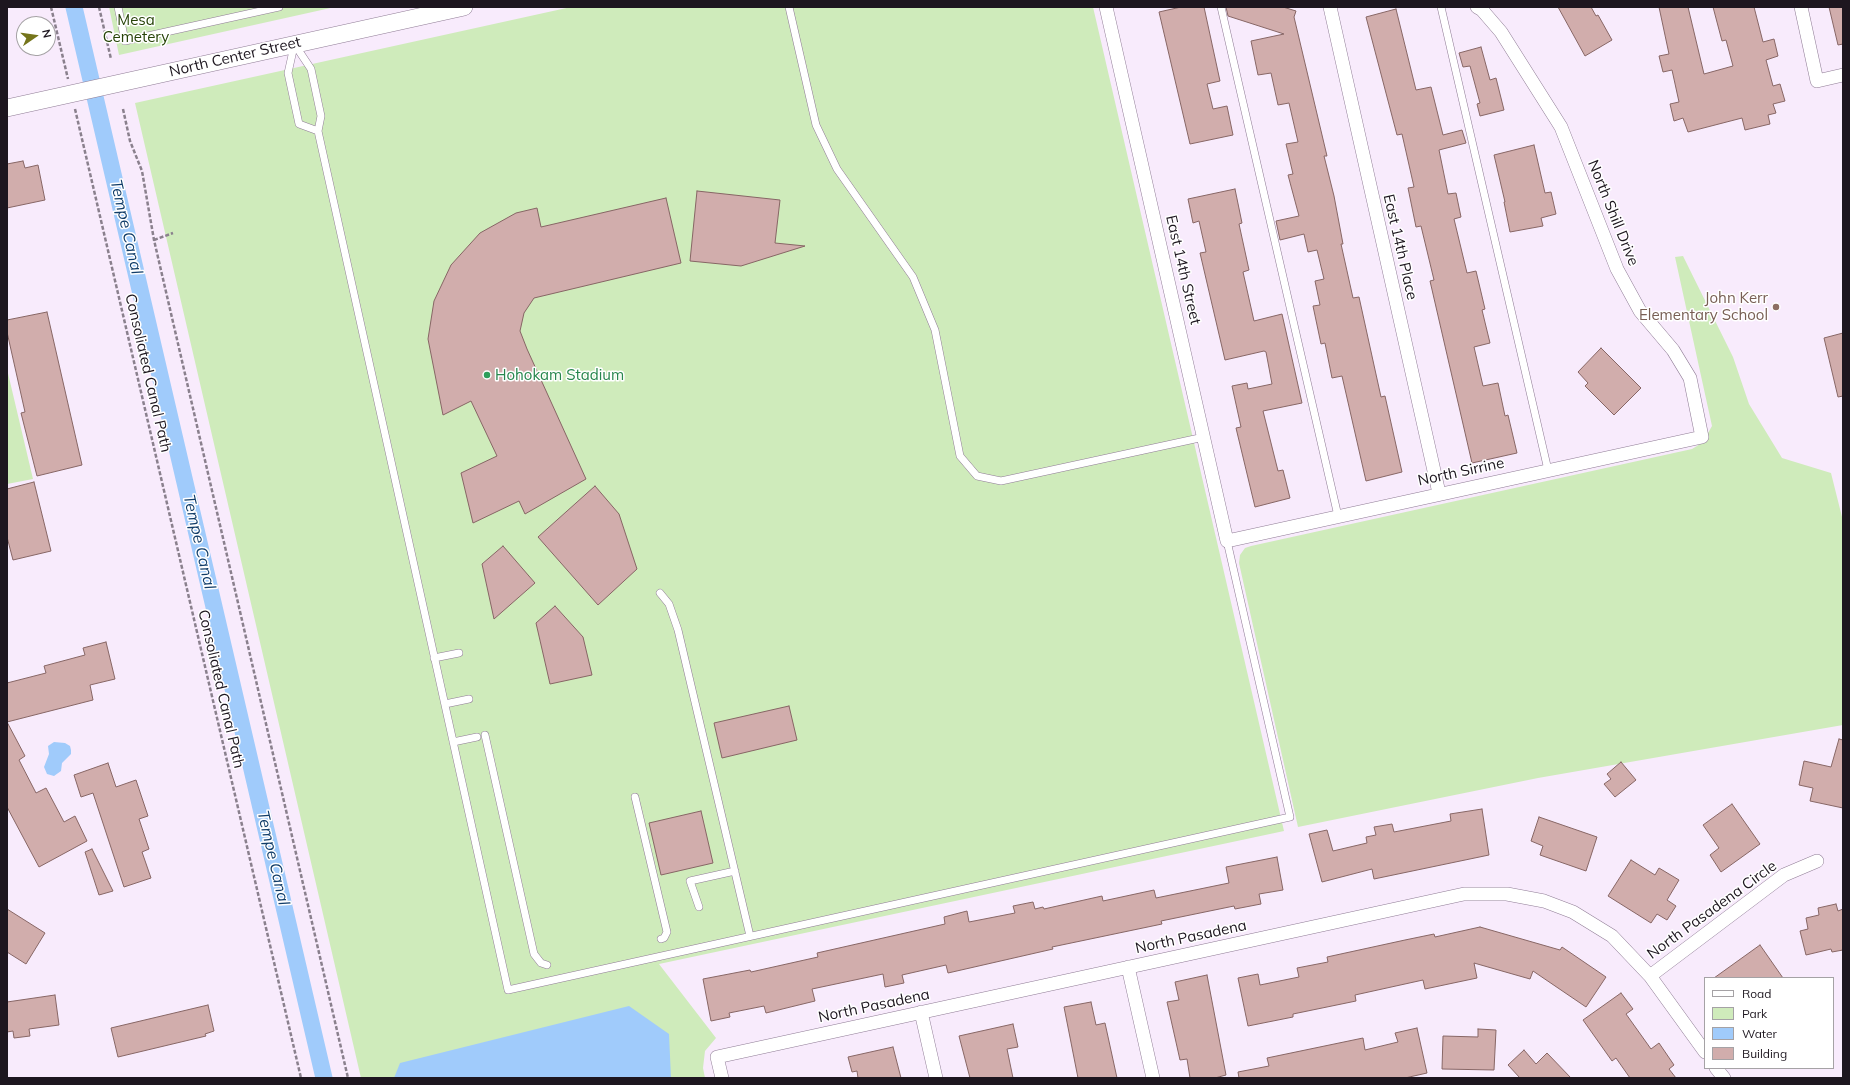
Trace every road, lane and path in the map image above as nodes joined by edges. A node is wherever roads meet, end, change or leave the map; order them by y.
1 (51, 7) edge
2 (99, 7) edge
3 (118, 7) edge
4 (279, 7) edge
5 (464, 7) edge
6 (789, 7) edge
7 (1106, 7) edge
8 (1221, 7) edge
9 (1330, 7) edge
10 (1441, 7) edge
11 (1477, 7) edge
12 (1801, 7) edge
13 (294, 44) junction
14 (111, 59) dead end
15 (1843, 75) edge
16 (71, 94) junction
17 (7, 108) edge
18 (123, 109) dead end
19 (318, 131) junction
20 (173, 233) dead end
21 (154, 240) junction
22 (1204, 437) junction
23 (1702, 437) joint
24 (1548, 470) junction
25 (1439, 493) junction
26 (1338, 516) junction
27 (1227, 541) junction
28 (660, 593) dead end
29 (459, 652) dead end
30 (434, 658) junction
31 (469, 699) dead end
32 (445, 704) junction
33 (485, 735) dead end
34 (477, 737) dead end
35 (453, 742) junction
36 (635, 797) dead end
37 (1817, 861) dead end
38 (735, 871) junction
39 (699, 907) dead end
40 (750, 936) junction
41 (661, 939) dead end
42 (547, 965) dead end
43 (1128, 967) junction
44 (1650, 976) junction
45 (921, 1012) junction
46 (1704, 1051) edge
47 (1717, 1069) edge
48 (301, 1078) edge
49 (348, 1078) edge
50 (722, 1078) edge
51 (936, 1078) edge
52 (1152, 1078) edge
53 (1724, 1078) edge

1 - 16 path, Consoliated Canal Path
2 - 14 path
3 - 4 lane
5 - 13 street, North Center Street
6 - 22 lane
7 - 22 street, East 14th Street
8 - 26 lane
9 - 25 street, East 14th Place
10 - 24 lane
11 - 23 street, North Shill Drive
12 - 15 street
13 - 16 street, North Center Street
13 - 19 lane
13 - 19 lane
16 - 17 street, North Center Street
16 - 48 path, Consoliated Canal Path
18 - 21 path
19 - 30 lane
20 - 21 path
21 - 49 path
22 - 27 street, East 14th Street
23 - 24 street, North Sirrine
24 - 25 street, North Sirrine
25 - 26 street, North Sirrine
26 - 27 street, North Sirrine
27 - 40 lane
28 - 38 lane
29 - 30 lane
30 - 32 lane
31 - 32 lane
32 - 35 lane
33 - 42 lane
34 - 35 lane
35 - 40 lane
36 - 41 lane
37 - 44 street, North Pasadena Circle
38 - 39 lane
38 - 40 lane
43 - 44 street, North Pasadena
43 - 45 street, North Pasadena
43 - 52 street
44 - 46 street, North Pasadena
45 - 50 street, North Pasadena
45 - 51 street
47 - 53 street

